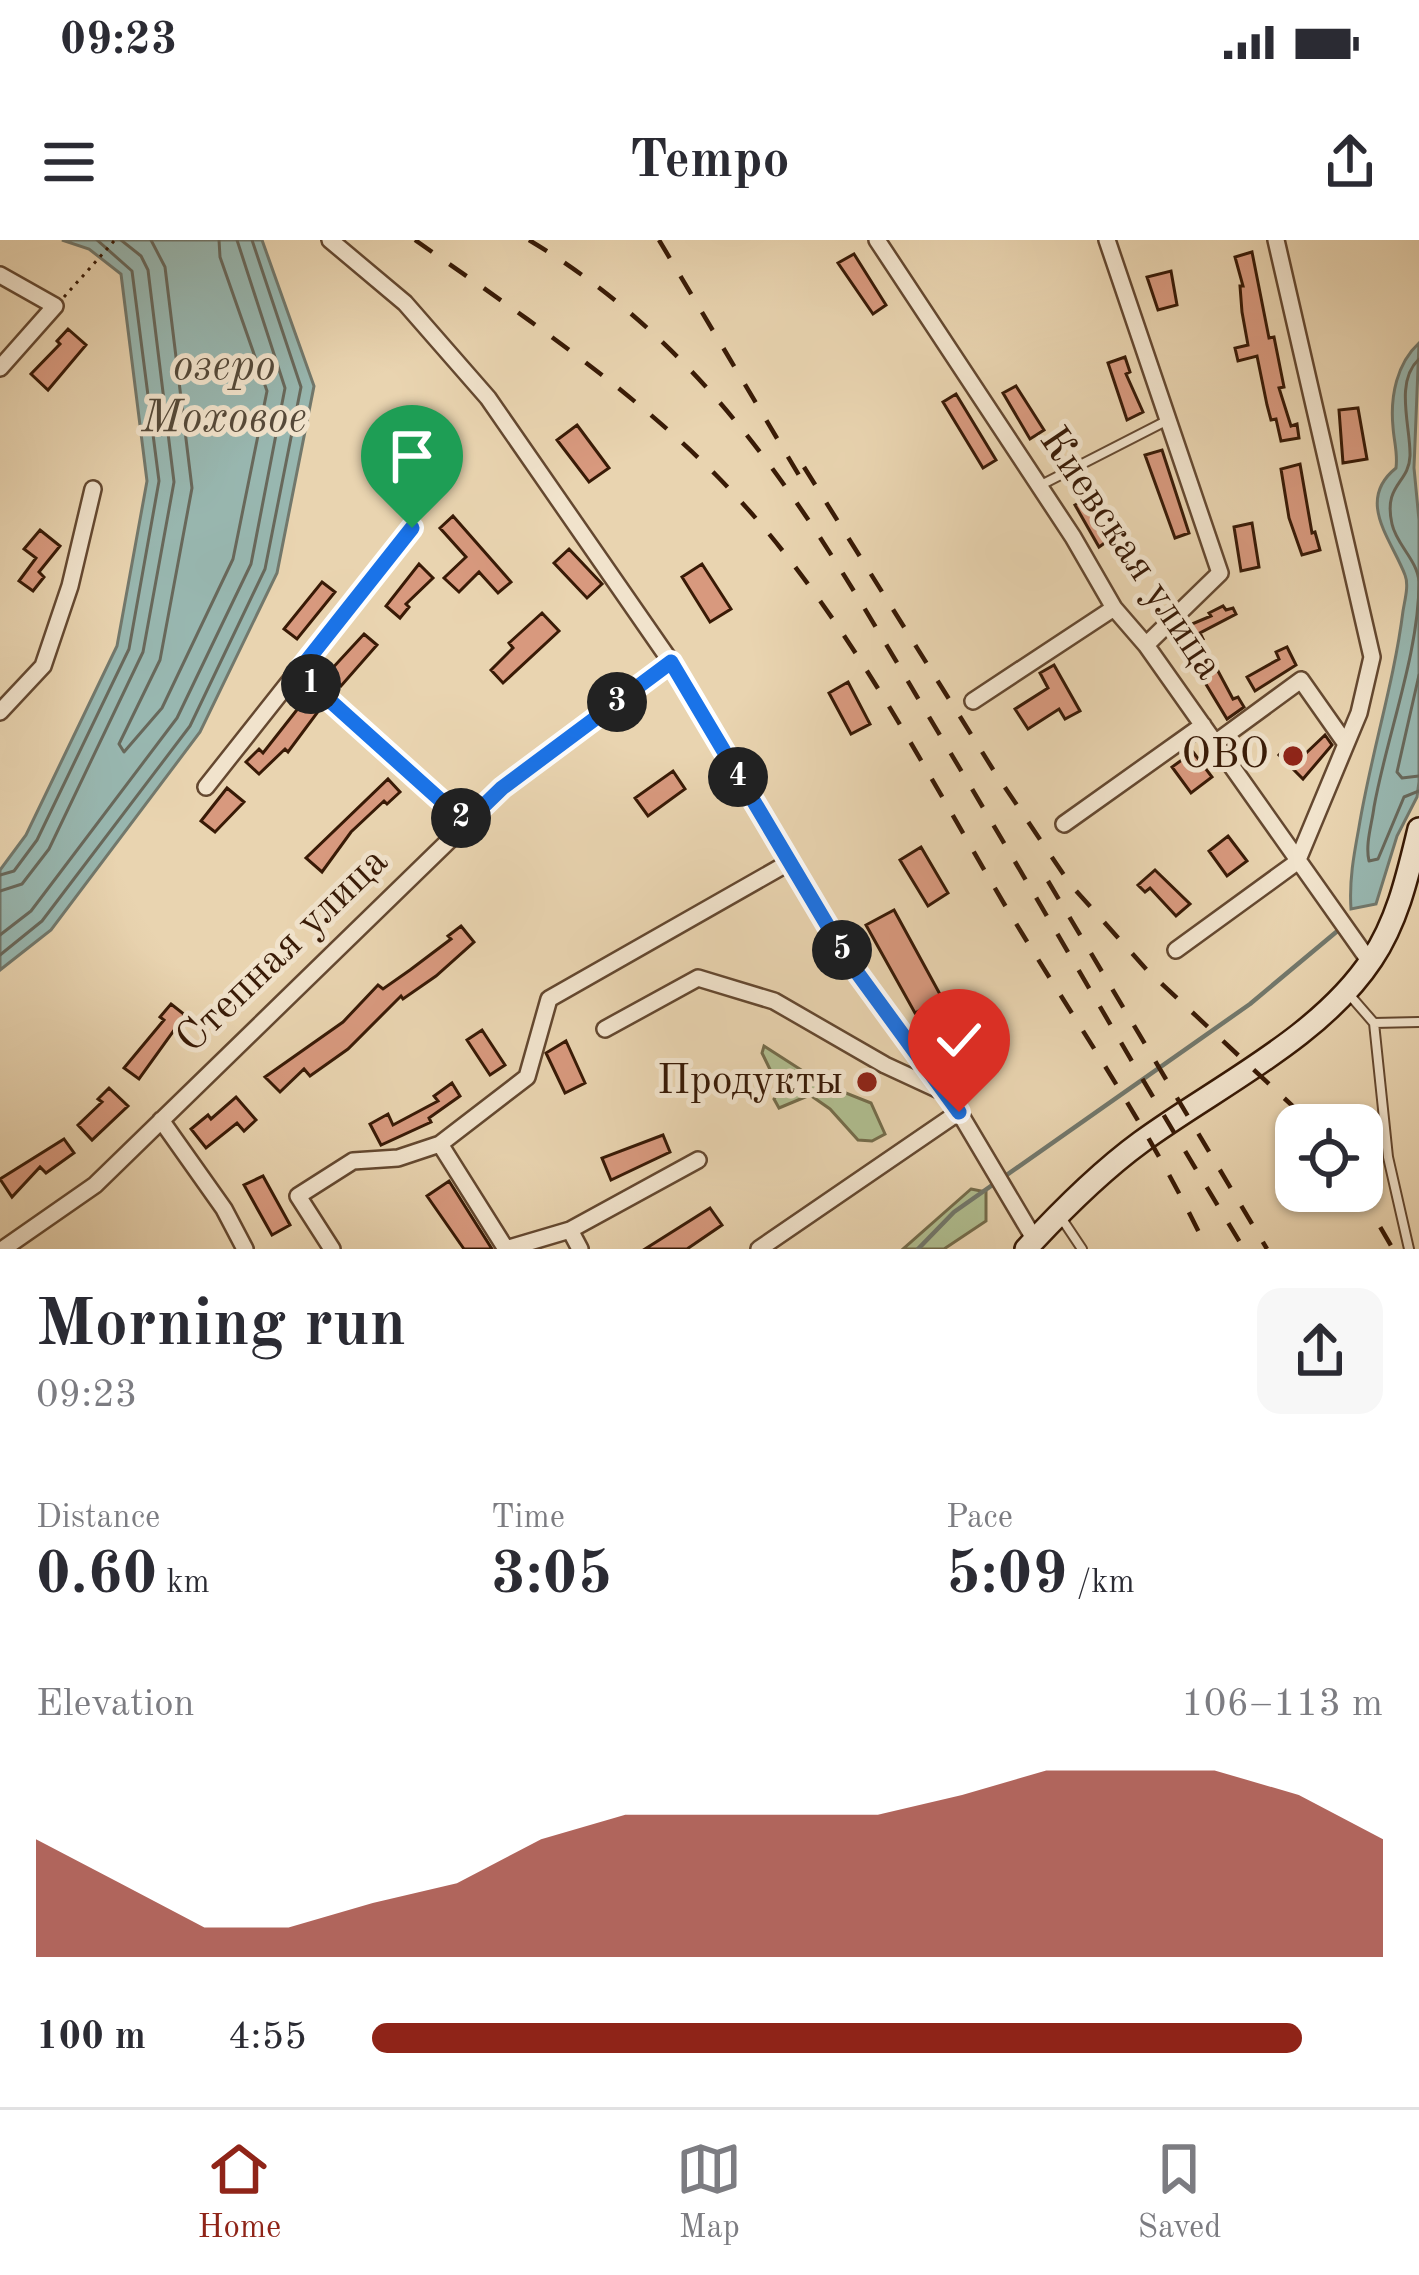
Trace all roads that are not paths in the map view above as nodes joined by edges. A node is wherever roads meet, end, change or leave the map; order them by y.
1 (330, 240) edge
2 (877, 240) edge
3 (1107, 240) edge
4 (1276, 240) edge
5 (0, 275) edge
6 (0, 368) edge
7 (1168, 420) junction
8 (1040, 486) junction
9 (93, 489) dead end
10 (412, 528) dead end
11 (1114, 608) junction
12 (1146, 645) junction
13 (671, 662) junction
14 (298, 672) junction
15 (973, 701) dead end
16 (0, 712) edge
17 (1202, 725) junction
18 (1215, 742) junction
19 (1346, 743) junction
20 (206, 787) dead end
21 (466, 823) junction
22 (1064, 824) dead end
23 (1419, 829) edge
24 (788, 862) junction
25 (1297, 862) junction
26 (1176, 950) dead end
27 (1370, 962) junction
28 (1346, 991) junction
29 (1419, 1022) edge
30 (1375, 1023) junction
31 (605, 1029) dead end
32 (942, 1091) junction
33 (959, 1112) junction
34 (161, 1120) junction
35 (440, 1144) junction
36 (698, 1160) dead end
37 (1059, 1215) junction
38 (570, 1231) junction
39 (1030, 1244) edge
40 (3, 1249) edge
41 (244, 1249) edge
42 (332, 1249) edge
43 (580, 1249) edge
44 (759, 1249) edge
45 (1082, 1249) edge
46 (1409, 1249) edge

1 - 13 street
2 - 8 street, Киевская улица
3 - 7 street
4 - 19 street
5 - 6 street
7 - 8 lane
7 - 12 street
8 - 11 street, Киевская улица
9 - 16 street
10 - 14 street
11 - 12 street, Киевская улица
11 - 15 street
12 - 17 street, Киевская улица
13 - 21 street, Степная улица
13 - 24 street
14 - 20 street
14 - 21 street
17 - 18 street, Киевская улица
17 - 22 street
18 - 19 street
18 - 25 street, Киевская улица
19 - 25 street
21 - 34 street, Степная улица
23 - 27 main road
24 - 32 street
24 - 35 street
25 - 26 street
25 - 27 street, Киевская улица
27 - 28 main road
28 - 30 lane
28 - 37 main road
29 - 30 lane
30 - 46 lane
31 - 32 street
32 - 33 street
33 - 39 street
33 - 44 street
34 - 40 street, Степная улица
34 - 41 street
35 - 38 street
35 - 42 street
36 - 38 street
37 - 39 main road
37 - 45 lane
38 - 43 street

